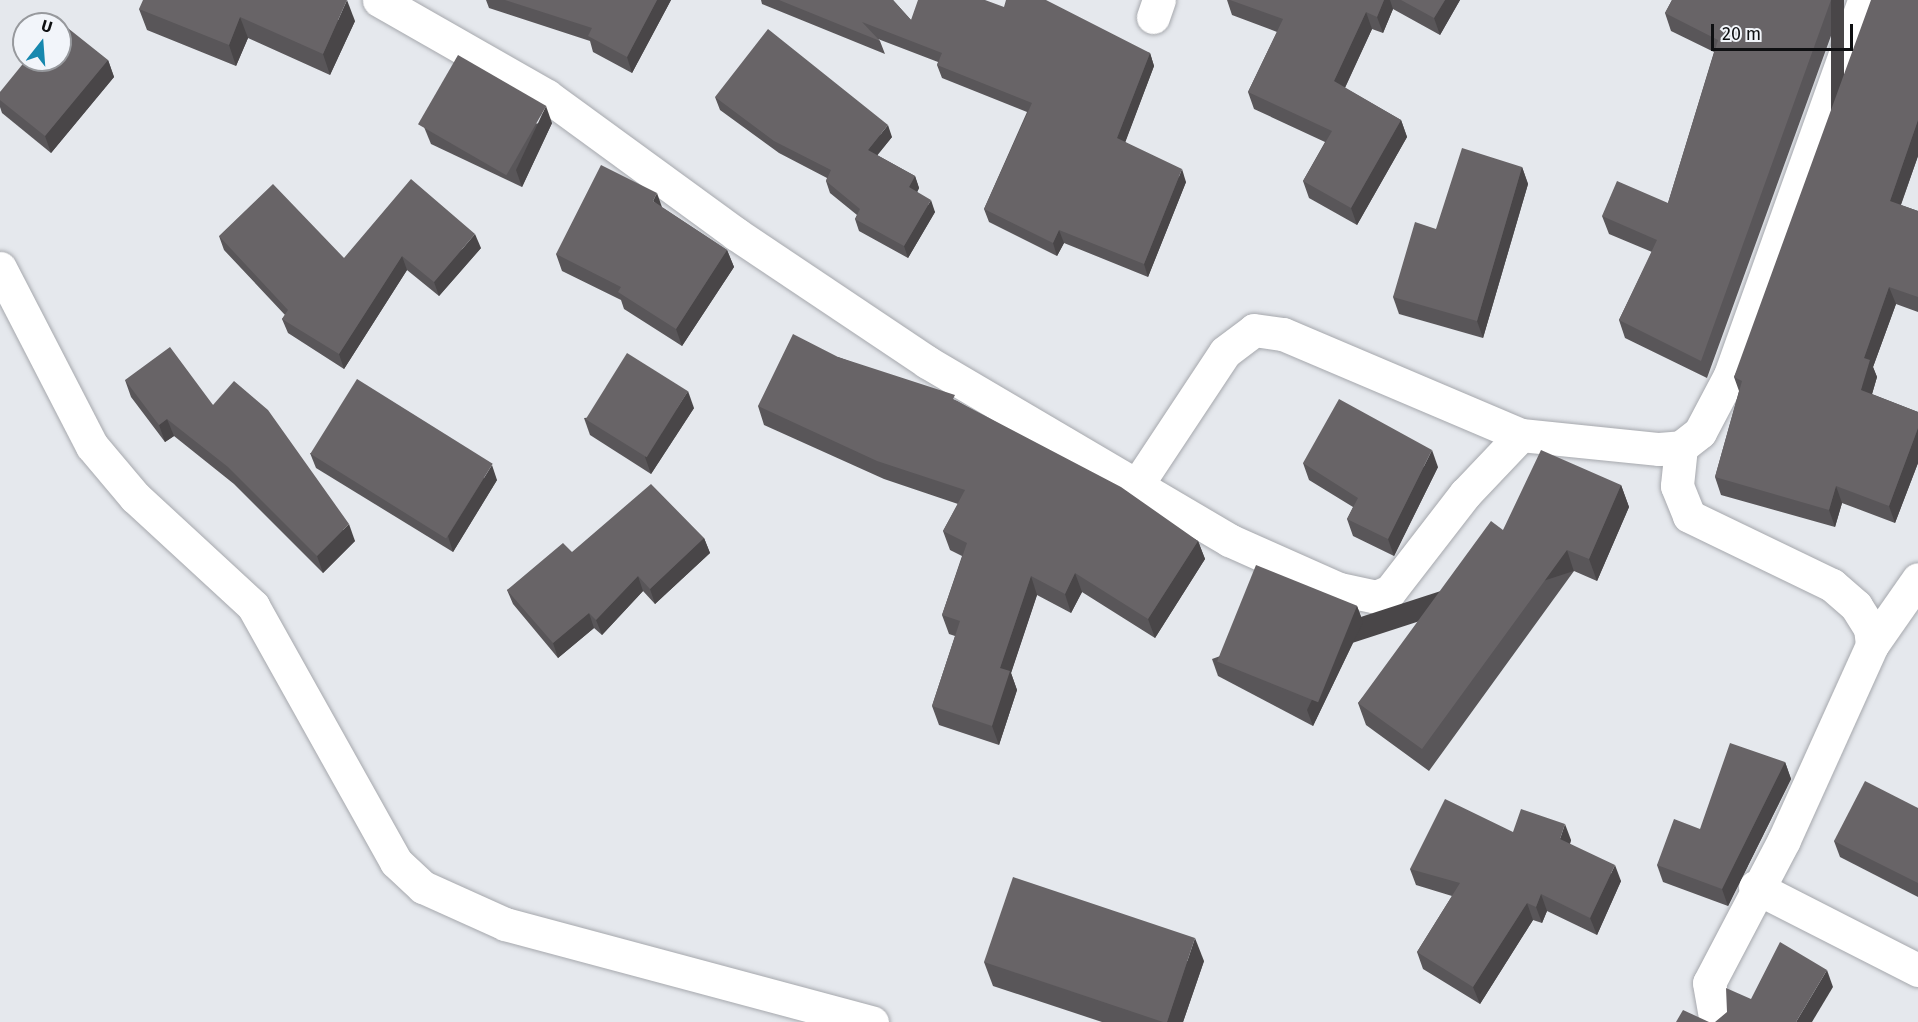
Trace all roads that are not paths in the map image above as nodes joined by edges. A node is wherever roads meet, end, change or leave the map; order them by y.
1 (379, 0) edge
2 (1864, 0) edge
3 (0, 268) edge
4 (1521, 435) junction
5 (1681, 447) junction
6 (1137, 485) junction
7 (1918, 579) edge
8 (1872, 645) junction
9 (1755, 887) junction
10 (1918, 970) edge
11 (872, 1022) edge
12 (1716, 1022) edge

1 - 6 street
2 - 5 street
3 - 11 street
4 - 5 street
4 - 6 street
4 - 6 street
5 - 8 street
7 - 8 street
8 - 9 street
9 - 10 street
9 - 12 street

